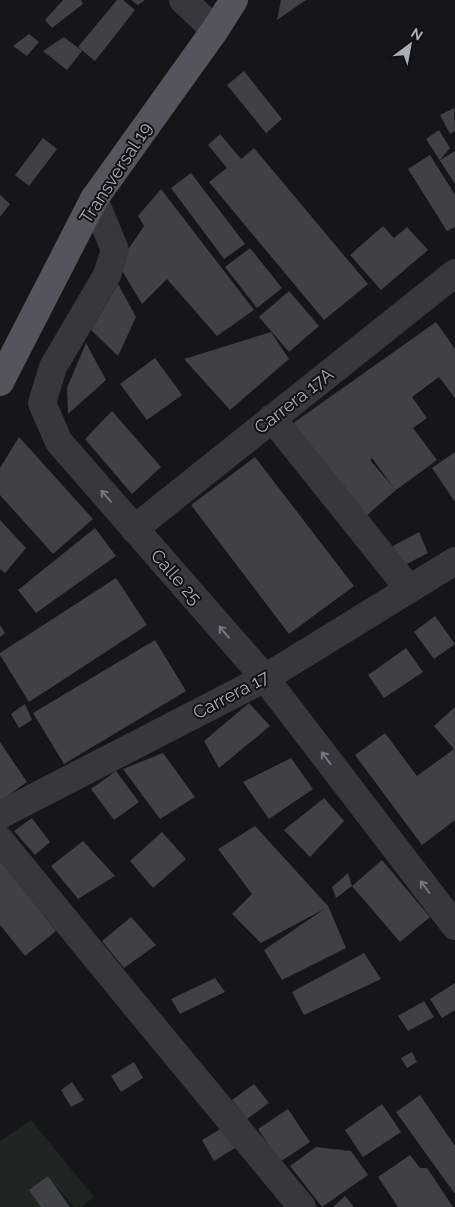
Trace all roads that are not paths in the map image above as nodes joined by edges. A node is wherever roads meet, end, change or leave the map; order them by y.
1 (183, 0) edge
2 (234, 0) edge
3 (215, 30) junction
4 (94, 199) junction
5 (455, 273) edge
6 (1, 376) edge
7 (272, 418) junction
8 (134, 529) junction
9 (455, 561) edge
10 (409, 589) junction
11 (265, 678) junction
12 (0, 815) edge
13 (0, 840) edge
14 (455, 926) edge
15 (302, 1207) edge

1 - 3 street
2 - 3 main road, Transversal 19
3 - 4 main road, Transversal 19
4 - 6 main road, Transversal 19
8 -> 4 street, Calle 25
5 - 7 street, Carrera 17A
7 - 8 street, Carrera 17A
7 - 10 street
11 -> 8 street, Calle 25
9 - 10 street, Carrera 17
10 - 11 street, Carrera 17
11 - 12 street, Carrera 17
14 -> 11 street, Calle 25
13 - 15 street

